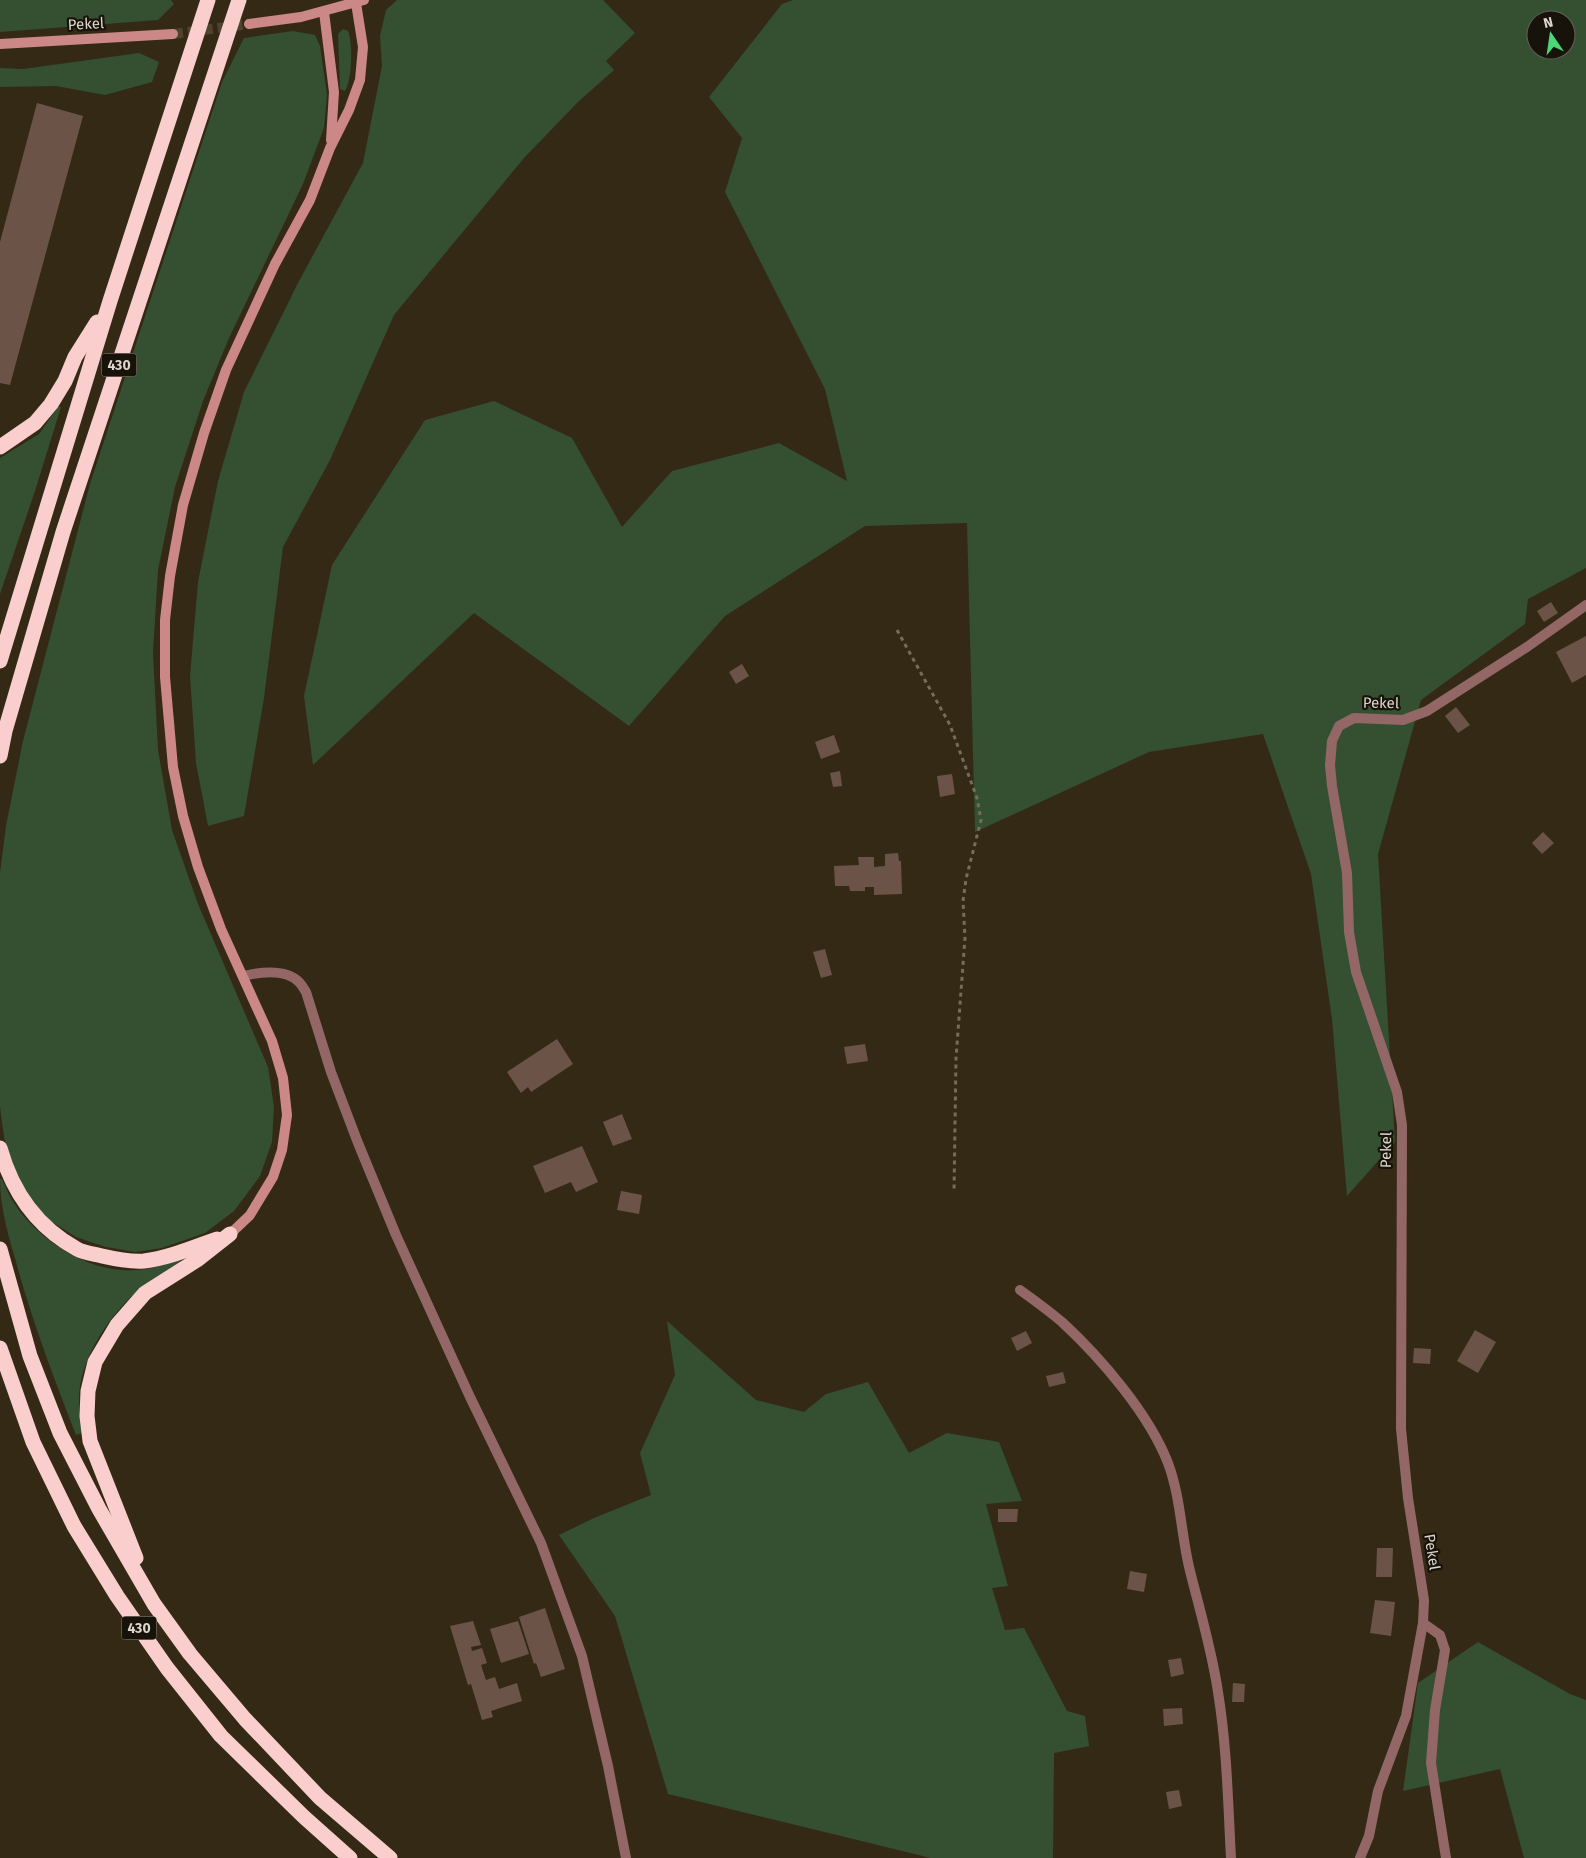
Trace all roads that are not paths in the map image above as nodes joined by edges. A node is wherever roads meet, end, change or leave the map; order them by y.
1 (208, 0) edge
2 (239, 0) edge
3 (360, 2) edge
4 (324, 12) junction
5 (249, 24) tunnel mouth
6 (173, 34) tunnel mouth
7 (0, 44) edge
8 (330, 148) junction
9 (110, 301) junction
10 (0, 447) edge
11 (1586, 606) edge
12 (0, 661) edge
13 (0, 756) edge
14 (243, 976) junction
15 (0, 1148) edge
16 (230, 1234) junction
17 (0, 1249) edge
18 (1020, 1290) dead end
19 (0, 1348) edge
20 (154, 1604) junction
21 (1423, 1623) junction
22 (350, 1858) edge
23 (390, 1858) edge
24 (626, 1858) edge
25 (1231, 1858) edge
26 (1360, 1858) edge
27 (1446, 1858) edge

1 - 9 highway, 430
2 - 13 highway, 430
3 - 4 main road
3 - 8 main road
4 - 5 main road
4 - 8 main road
6 - 7 main road, Pekel
8 - 14 main road
9 - 10 highway
9 - 12 highway, 430
11 - 21 street, Pekel
14 - 16 main road
14 - 24 street
15 - 16 highway
16 - 20 highway
17 - 20 highway, 430
18 - 25 street
19 - 22 highway, 430
20 - 23 highway, 430
21 - 26 street, Pekel
21 - 27 street

